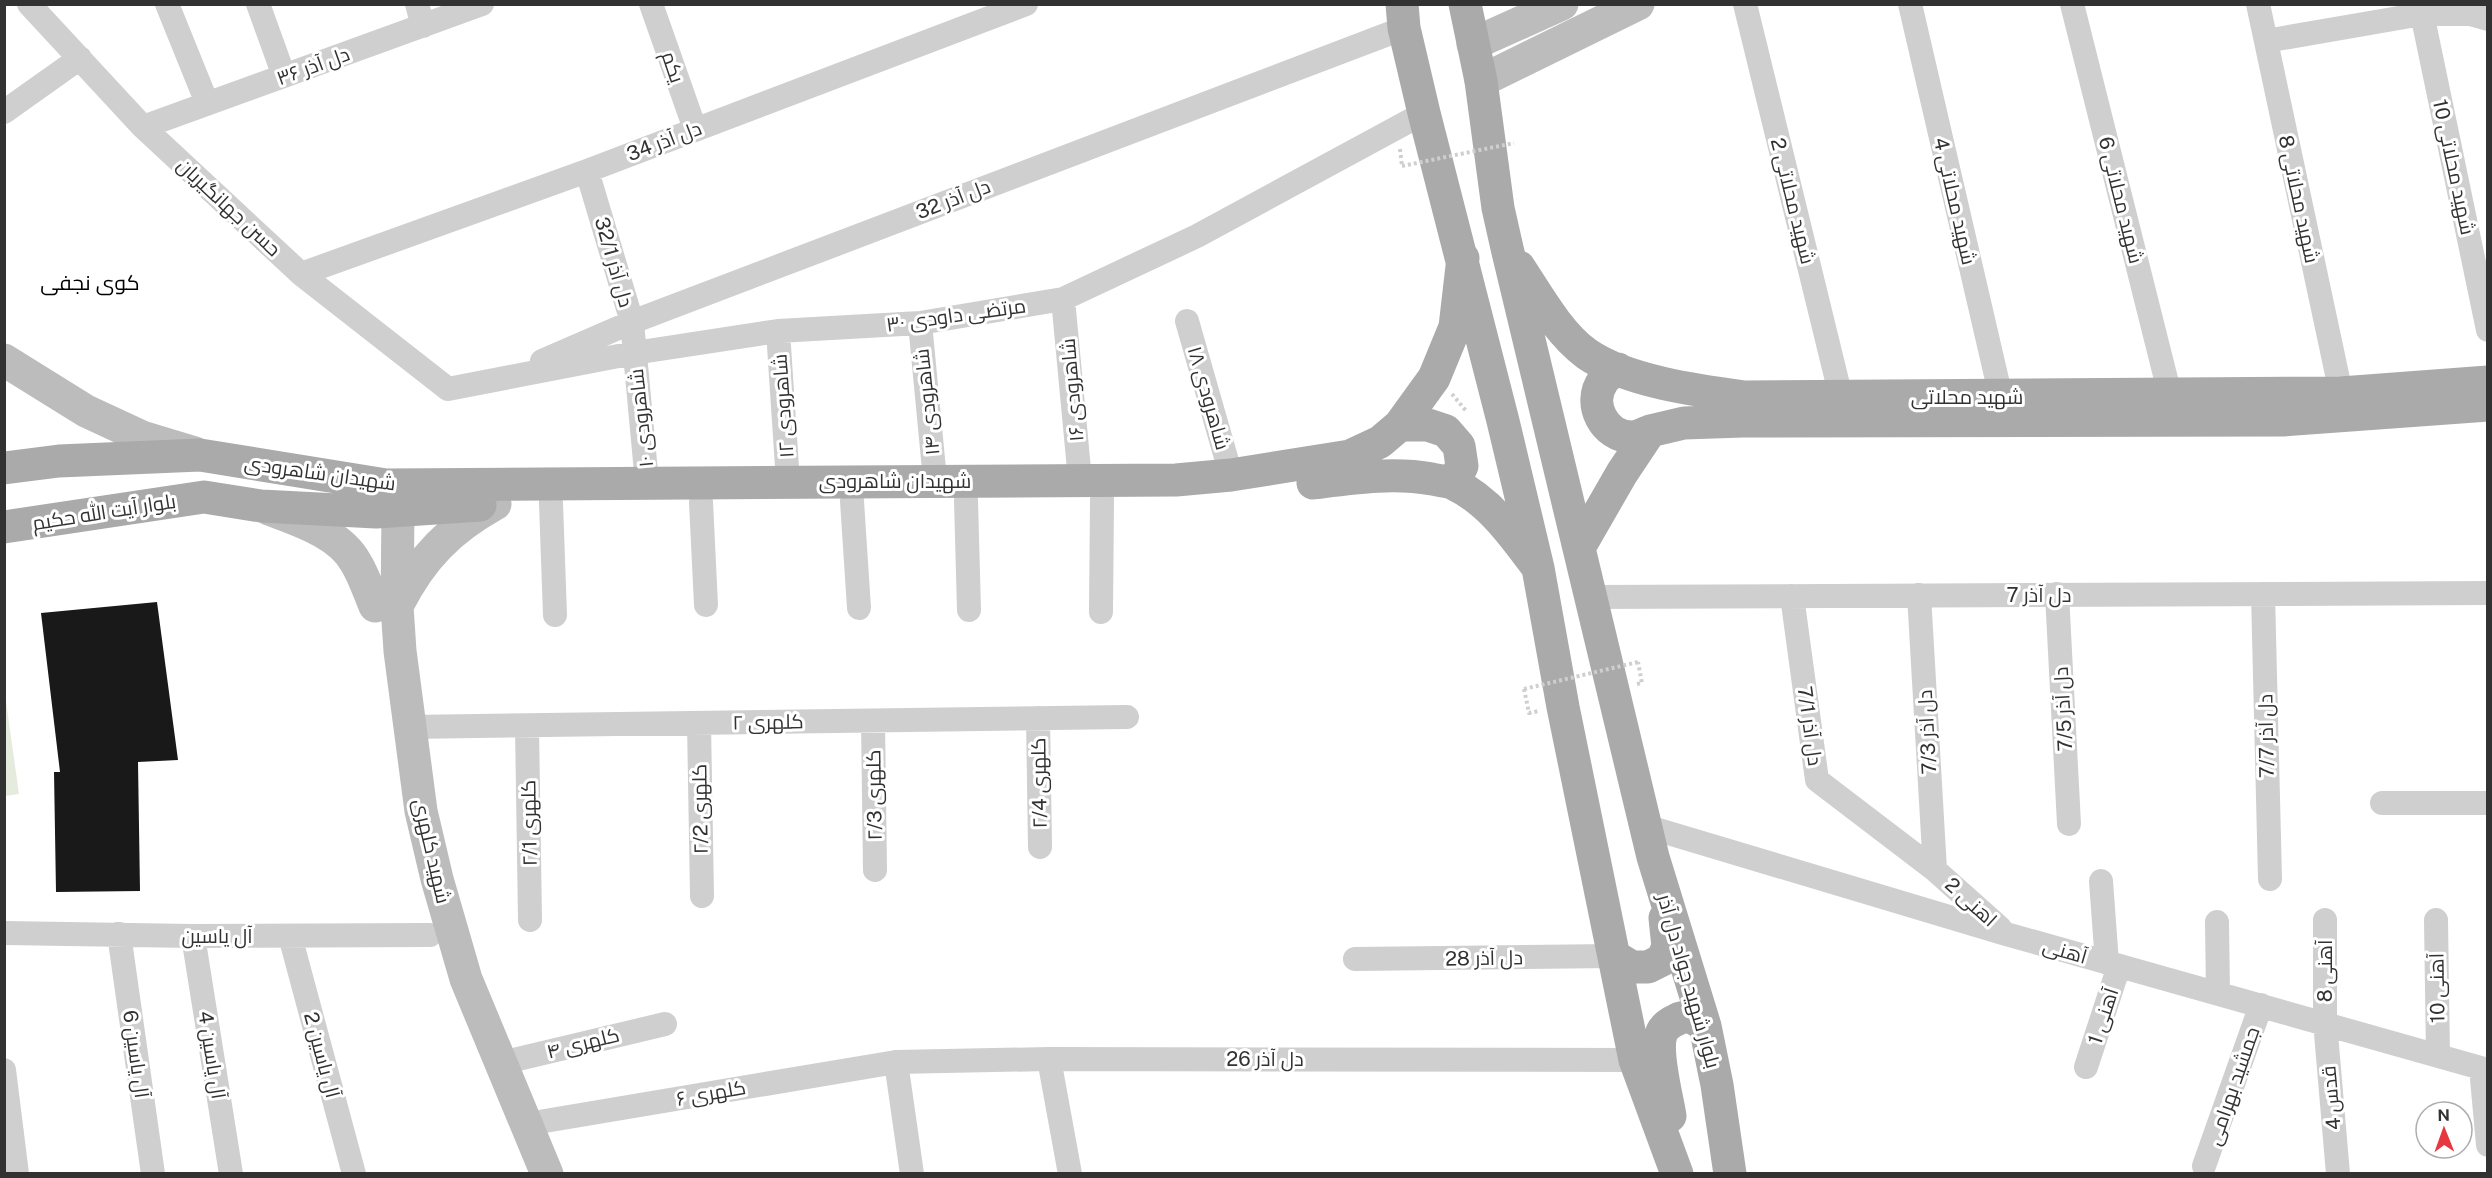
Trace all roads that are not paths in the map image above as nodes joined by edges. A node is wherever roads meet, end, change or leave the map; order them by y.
1 (29, 4) edge
2 (167, 4) edge
3 (258, 4) edge
4 (482, 4) edge
5 (651, 4) edge
6 (1026, 4) edge
7 (1465, 4) edge
8 (1562, 4) edge
9 (1638, 4) edge
10 (1745, 4) edge
11 (1910, 4) edge
12 (2072, 4) edge
13 (2258, 4) edge
14 (2421, 9) edge
15 (1401, 12) edge
16 (420, 15) edge
17 (2487, 20) edge
18 (1506, 30) junction
19 (2266, 41) junction
20 (1473, 44) junction
21 (80, 58) junction
22 (1523, 61) junction
23 (284, 76) junction
24 (1481, 81) junction
25 (207, 104) junction
26 (4, 112) edge
27 (1424, 113) junction
28 (143, 127) junction
29 (695, 129) junction
30 (587, 171) junction
31 (1506, 248) junction
32 (1462, 258) junction
33 (301, 274) junction
34 (1063, 299) junction
35 (1187, 321) dead end
36 (632, 322) junction
37 (920, 323) junction
38 (2487, 330) edge
39 (778, 331) junction
40 (634, 353) junction
41 (4, 360) edge
42 (1618, 369) junction
43 (505, 377) junction
44 (2487, 382) edge
45 (448, 389) joint
46 (2341, 393) junction
47 (2170, 394) junction
48 (1841, 397) junction
49 (2001, 397) junction
50 (2487, 405) edge
51 (1400, 425) junction
52 (1650, 431) junction
53 (200, 455) junction
54 (4, 468) edge
55 (1232, 475) junction
56 (935, 480) junction
57 (788, 482) junction
58 (647, 483) junction
59 (1453, 483) junction
60 (1091, 490) junction
61 (204, 497) joint
62 (966, 500) junction
63 (852, 501) junction
64 (701, 502) junction
65 (387, 503) junction
66 (551, 503) junction
67 (495, 504) junction
68 (261, 506) junction
69 (4, 527) edge
70 (1580, 546) junction
71 (1538, 568) junction
72 (2487, 593) edge
73 (2057, 594) junction
74 (2263, 594) junction
75 (1919, 595) junction
76 (1792, 596) junction
77 (1591, 597) junction
78 (706, 605) dead end
79 (386, 606) junction
80 (859, 608) dead end
81 (969, 610) dead end
82 (1101, 612) dead end
83 (555, 615) dead end
84 (1127, 717) dead end
85 (1038, 718) junction
86 (873, 721) junction
87 (699, 723) junction
88 (527, 726) junction
89 (409, 727) junction
90 (2382, 803) dead end
91 (2487, 803) edge
92 (2069, 824) dead end
93 (1649, 841) junction
94 (1040, 847) dead end
95 (875, 870) dead end
96 (1935, 870) junction
97 (2270, 879) dead end
98 (2101, 881) dead end
99 (702, 896) dead end
100 (530, 920) dead end
101 (2325, 920) dead end
102 (2436, 920) dead end
103 (2217, 921) dead end
104 (440, 932) junction
105 (4, 933) edge
106 (119, 934) junction
107 (2006, 934) junction
108 (193, 936) junction
109 (290, 936) junction
110 (1614, 956) junction
111 (1355, 959) dead end
112 (2113, 964) junction
113 (2217, 993) junction
114 (2261, 1005) junction
115 (2325, 1022) junction
116 (665, 1024) dead end
117 (1705, 1026) junction
118 (2438, 1055) junction
119 (1049, 1059) junction
120 (1635, 1060) junction
121 (896, 1062) junction
122 (501, 1063) junction
123 (2086, 1066) dead end
124 (2484, 1069) edge
125 (4, 1070) edge
126 (6, 1097) edge
127 (527, 1125) junction
128 (2487, 1145) edge
129 (2204, 1166) dead end
130 (17, 1173) edge
131 (153, 1173) edge
132 (231, 1173) edge
133 (354, 1173) edge
134 (524, 1173) edge
135 (548, 1173) edge
136 (912, 1173) edge
137 (1070, 1173) edge
138 (1678, 1173) edge
139 (1730, 1173) edge
140 (2337, 1173) edge

1 - 21 street, حسن جهانگیریان
2 - 25 street
3 - 23 street
4 - 16 street, دل آذر ۳۶
5 - 29 street, یکم
6 - 29 street, دل آذر 34
7 - 20 main road
8 - 18 main road
9 - 22 main road
10 - 48 street, شهید محلاتی 2
11 - 49 street, شهید محلاتی 4
12 - 47 street, شهید محلاتی 6
13 - 19 street, شهید محلاتی 8
14 - 17 street
14 - 19 street
14 - 38 street, شهید محلاتی 10
15 - 27 main road
15 - 36 street, دل آذر 32
16 - 23 street, دل آذر ۳۶
18 - 20 main road
18 - 22 street
19 - 46 street, شهید محلاتی 8
20 - 24 main road
21 - 26 street
21 - 28 street, حسن جهانگیریان
22 - 24 main road
23 - 25 street, دل آذر ۳۶
24 - 31 main road
25 - 28 street, دل آذر ۳۶
27 - 32 main road
27 - 34 street, ۳۰ مرتضی داودی
28 - 33 street, حسن جهانگیریان
29 - 30 street, دل آذر 34
30 - 33 street, دل آذر 34
30 - 36 street, دل آذر 32/1
31 - 42 main road, شهید محلاتی
31 - 70 main road
32 - 51 main road, شهیدان شاهرودی
32 - 71 main road
33 - 45 street, حسن جهانگیریان
34 - 37 street, ۳۰ مرتضی داودی
34 - 60 street, شاهرودی ۱۶
35 - 55 street, شاهرودی ۱۸
36 - 40 street, دل آذر 32/1
36 - 43 street, دل آذر 32
37 - 39 street, ۳۰ مرتضی داودی
37 - 56 street, شاهرودی ۱۴
39 - 40 street, ۳۰ مرتضی داودی
39 - 57 street, شاهرودی ۱۲
40 - 43 street, ۳۰ مرتضی داودی
40 - 58 street, شاهرودی ۱۰
41 - 53 main road
42 - 48 main road, شهید محلاتی
42 - 52 main road, شهید محلاتی
43 - 45 street, ۳۰ مرتضی داودی
44 - 46 main road, شهید محلاتی
46 - 47 main road, شهید محلاتی
47 - 49 main road, شهید محلاتی
48 - 49 main road, شهید محلاتی
50 - 52 main road, شهید محلاتی
51 - 55 main road, شهیدان شاهرودی
51 - 59 main road
52 - 70 main road
53 - 54 main road
53 - 65 main road, شهیدان شاهرودی
55 - 60 main road, شهیدان شاهرودی
56 - 57 main road, شهیدان شاهرودی
56 - 60 main road, شهیدان شاهرودی
57 - 58 main road, شهیدان شاهرودی
58 - 65 main road, شهیدان شاهرودی
59 - 60 main road, شهیدان شاهرودی
59 - 71 main road, شهیدان شاهرودی
60 - 62 main road, شهیدان شاهرودی
60 - 82 street, شاهرودی ۱۶
61 - 68 main road, شهیدان شاهرودی
61 - 69 main road, بلوار آیت الله حکیم
62 - 63 main road, شهیدان شاهرودی
62 - 81 street
63 - 64 main road, شهیدان شاهرودی
63 - 80 street
64 - 66 main road, شهیدان شاهرودی
64 - 78 street
65 - 67 main road, شهیدان شاهرودی
65 - 68 main road, شهیدان شاهرودی
65 - 79 main road, شهید کلهری
66 - 67 main road, شهیدان شاهرودی
66 - 83 street
67 - 79 main road
68 - 79 main road
70 - 77 main road
71 - 110 main road
72 - 74 street, دل آذر 7
73 - 74 street, دل آذر 7
73 - 75 street, دل آذر 7
73 - 92 street, دل آذر 7/5
74 - 97 street, دل آذر 7/7
75 - 76 street, دل آذر 7
75 - 96 street, دل آذر 7/3
76 - 77 street, دل آذر 7
76 - 96 street, دل آذر 7/1
77 - 93 main road
79 - 89 main road, شهید کلهری
79 - 104 main road, شهید کلهری
84 - 85 street, کلهری ۲
85 - 86 street, کلهری ۲
85 - 94 street, کلهری ۲/4
86 - 87 street, کلهری ۲
86 - 95 street, کلهری ۲/3
87 - 88 street, کلهری ۲
87 - 99 street, کلهری ۲/2
88 - 89 street, کلهری ۲
88 - 100 street, کلهری ۲/1
89 - 104 main road, شهید کلهری
90 - 91 street
93 - 107 street, آهنی
93 - 110 main road
93 - 117 main road, بلوار شهید جواد دل آذر
96 - 107 street, اهنی 2
98 - 112 street
101 - 115 street, آهنی 8
102 - 118 street, آهنی 10
103 - 113 street
104 - 109 street, آل یاسین
104 - 122 main road, شهید کلهری
104 - 134 main road, شهید کلهری
105 - 106 street, آل یاسین
106 - 108 street, آل یاسین
106 - 131 street, آل یاسین 6
107 - 112 street, آهنی
108 - 109 street, آل یاسین
108 - 132 street, آل یاسین 4
109 - 133 street, آل یاسین 2
110 - 111 street, دل آذر 28
110 - 120 main road
112 - 113 street, آهنی
112 - 123 street, آهنی 1
113 - 114 street, آهنی
114 - 115 street, آهنی
114 - 129 street, جمشید بهرامی
115 - 118 street, آهنی
115 - 140 street, قدس 4
116 - 122 street, کلهری ۴
117 - 138 main road
117 - 139 main road, بلوار شهید جواد دل آذر
118 - 124 street, آهنی
119 - 120 street, دل آذر 26
119 - 121 street, دل آذر 26
119 - 137 street
120 - 138 main road
121 - 127 street, کلهری ۶
121 - 136 street
122 - 127 main road, شهید کلهری
124 - 128 street
125 - 126 street
126 - 130 street
127 - 135 main road, شهید کلهری

